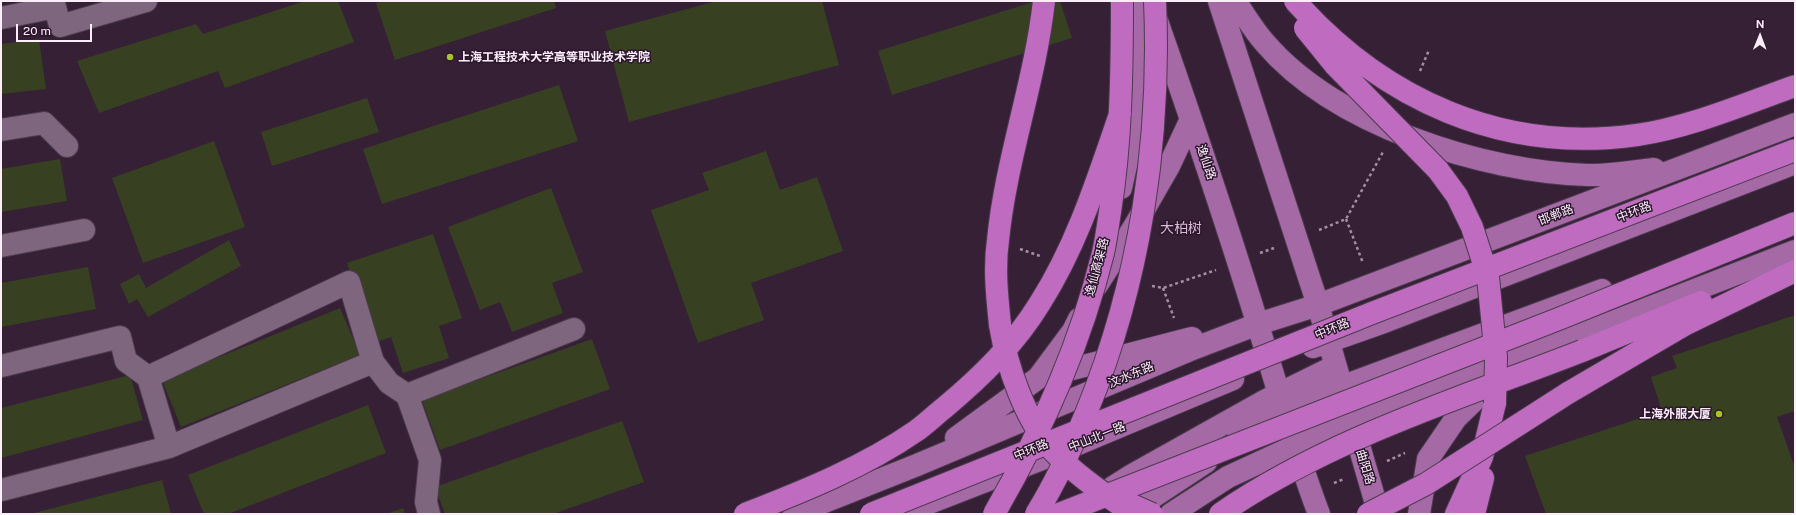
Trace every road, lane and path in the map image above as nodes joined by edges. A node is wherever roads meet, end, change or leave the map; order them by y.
1 (146, 1) edge
2 (1044, 1) edge
3 (1122, 1) edge
4 (1140, 1) edge
5 (1150, 1) edge
6 (1155, 1) edge
7 (1219, 1) edge
8 (1235, 1) edge
9 (1284, 1) edge
10 (1295, 1) edge
11 (54, 4) edge
12 (1, 18) edge
13 (1795, 86) edge
14 (1120, 114) junction
15 (1191, 119) junction
16 (1795, 124) edge
17 (1, 130) edge
18 (68, 146) dead end
19 (1795, 150) edge
20 (1795, 163) edge
21 (1684, 167) junction
22 (1795, 215) edge
23 (1795, 223) edge
24 (84, 230) dead end
25 (1, 246) edge
26 (1795, 251) edge
27 (1795, 264) edge
28 (1795, 271) edge
29 (1101, 278) junction
30 (1318, 305) junction
31 (1258, 324) junction
32 (574, 329) dead end
33 (1328, 342) junction
34 (1524, 356) junction
35 (373, 362) junction
36 (1269, 364) junction
37 (1, 366) edge
38 (1338, 376) junction
39 (148, 377) junction
40 (1038, 378) junction
41 (407, 395) junction
42 (1282, 401) junction
43 (1495, 404) junction
44 (1351, 420) junction
45 (1294, 445) junction
46 (169, 447) junction
47 (1408, 452) dead end
48 (917, 465) junction
49 (1366, 471) junction
50 (1092, 485) junction
51 (1, 490) edge
52 (1310, 491) junction
53 (429, 514) edge
54 (745, 514) edge
55 (794, 514) edge
56 (871, 514) edge
57 (900, 514) edge
58 (994, 514) edge
59 (1036, 514) edge
60 (1059, 514) edge
61 (1072, 514) edge
62 (1127, 514) edge
63 (1133, 514) edge
64 (1152, 514) edge
65 (1171, 514) edge
66 (1220, 514) edge
67 (1319, 514) edge
68 (1368, 514) edge
69 (1379, 514) edge
70 (1419, 514) edge
71 (1456, 514) edge
72 (1474, 514) edge

1 - 11 lane
2 - 50 highway, bridge
3 - 14 highway, 逸仙高架路, bridge
4 - 29 main road
5 - 15 main road, 逸仙路
6 - 59 highway, bridge
7 - 30 main road
8 - 21 main road
9 - 43 highway, bridge
10 - 13 highway, bridge
11 - 12 lane
14 - 54 highway, bridge
14 - 58 highway, 逸仙高架路, bridge
15 - 29 main road
15 - 31 main road, 逸仙路
16 - 21 main road, 邯郸路
17 - 18 lane
19 - 56 highway, 中环路, bridge
20 - 33 main road
21 - 30 main road, 邯郸路
22 - 38 main road
23 - 60 highway, bridge
24 - 25 lane
26 - 34 main road
27 - 66 highway, bridge
28 - 68 highway, bridge
29 - 40 main road
30 - 31 main road, 邯郸路
30 - 33 main road, 曲阳路
31 - 36 main road, 逸仙路
31 - 40 main road, 汶水东路
31 - 48 main road, 汶水东路
32 - 41 lane
33 - 36 main road, 中山北一路
33 - 38 main road, 曲阳路
34 - 44 main road
34 - 70 main road
35 - 39 lane
35 - 41 lane
35 - 46 lane
36 - 42 main road, 逸仙路
36 - 57 main road, 中山北一路
37 - 39 lane
38 - 42 main road
38 - 44 main road, 曲阳路
39 - 46 lane
40 - 48 main road
41 - 53 lane
42 - 45 main road, 逸仙路
42 - 61 main road
42 - 62 main road
43 - 71 highway, bridge
43 - 72 highway
44 - 45 main road
44 - 49 main road, 曲阳路
45 - 52 main road
45 - 65 main road
46 - 51 lane
47 - 49 path
48 - 55 main road, 汶水东路
49 - 52 path
49 - 69 main road, 曲阳路
50 - 63 highway, bridge
50 - 64 highway, bridge
52 - 67 main road

